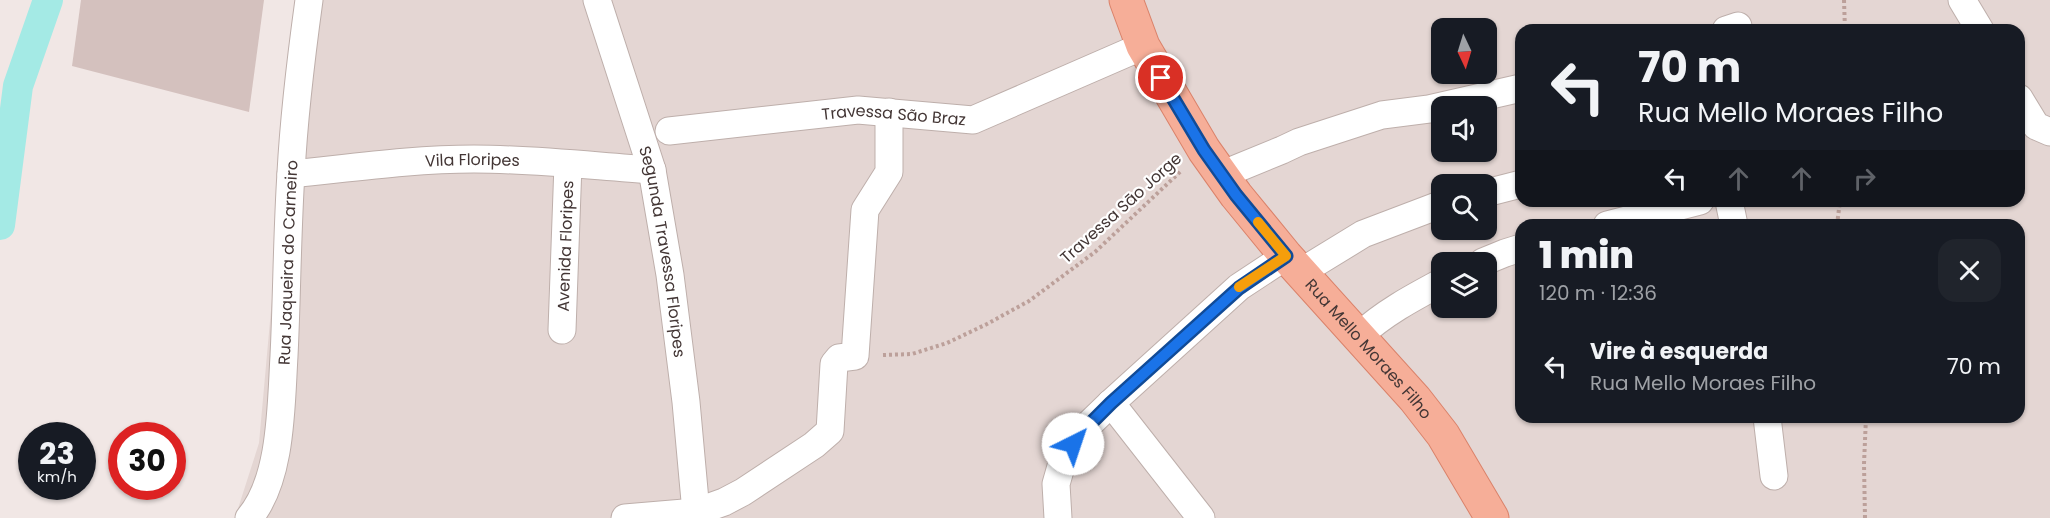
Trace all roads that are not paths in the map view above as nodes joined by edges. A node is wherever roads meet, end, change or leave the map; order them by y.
1 (309, 0) edge
2 (597, 0) edge
3 (1126, 0) edge
4 (1962, 0) edge
5 (1976, 24) edge
6 (1143, 46) junction
7 (1515, 89) edge
8 (2025, 108) edge
9 (889, 112) junction
10 (669, 131) dead end
11 (2050, 132) edge
12 (1212, 163) junction
13 (568, 164) junction
14 (652, 170) junction
15 (291, 174) junction
16 (1515, 186) edge
17 (1497, 190) edge
18 (1677, 207) edge
19 (1431, 208) edge
20 (1630, 219) edge
21 (1515, 250) edge
22 (1497, 256) edge
23 (1294, 264) junction
24 (1431, 288) edge
25 (562, 330) dead end
26 (1359, 336) junction
27 (1111, 403) junction
28 (1768, 423) edge
29 (1774, 476) dead end
30 (696, 512) junction
31 (259, 515) edge
32 (625, 518) edge
33 (1058, 518) edge
34 (1201, 518) edge
35 (1492, 518) edge

1 - 15 street, Rua Jaqueira do Carneiro
2 - 14 street, Segunda Travessa Floripes
3 - 6 main road, Rua Mello Moraes Filho
4 - 5 street
6 - 9 street, Travessa São Braz
6 - 12 main road, Rua Mello Moraes Filho
7 - 12 street
8 - 11 street
9 - 10 street, Travessa São Braz
9 - 30 street
12 - 23 main road, Rua Mello Moraes Filho
13 - 14 street, Vila Floripes
13 - 15 street, Vila Floripes
13 - 25 street, Avenida Floripes
14 - 30 street, Segunda Travessa Floripes
15 - 31 street, Rua Jaqueira do Carneiro
16 - 17 street
18 - 20 street
19 - 23 street
21 - 22 street
23 - 26 main road, Rua Mello Moraes Filho
23 - 27 street
24 - 26 street
26 - 35 main road, Rua Mello Moraes Filho
27 - 33 street
27 - 34 street
28 - 29 street
30 - 32 street

